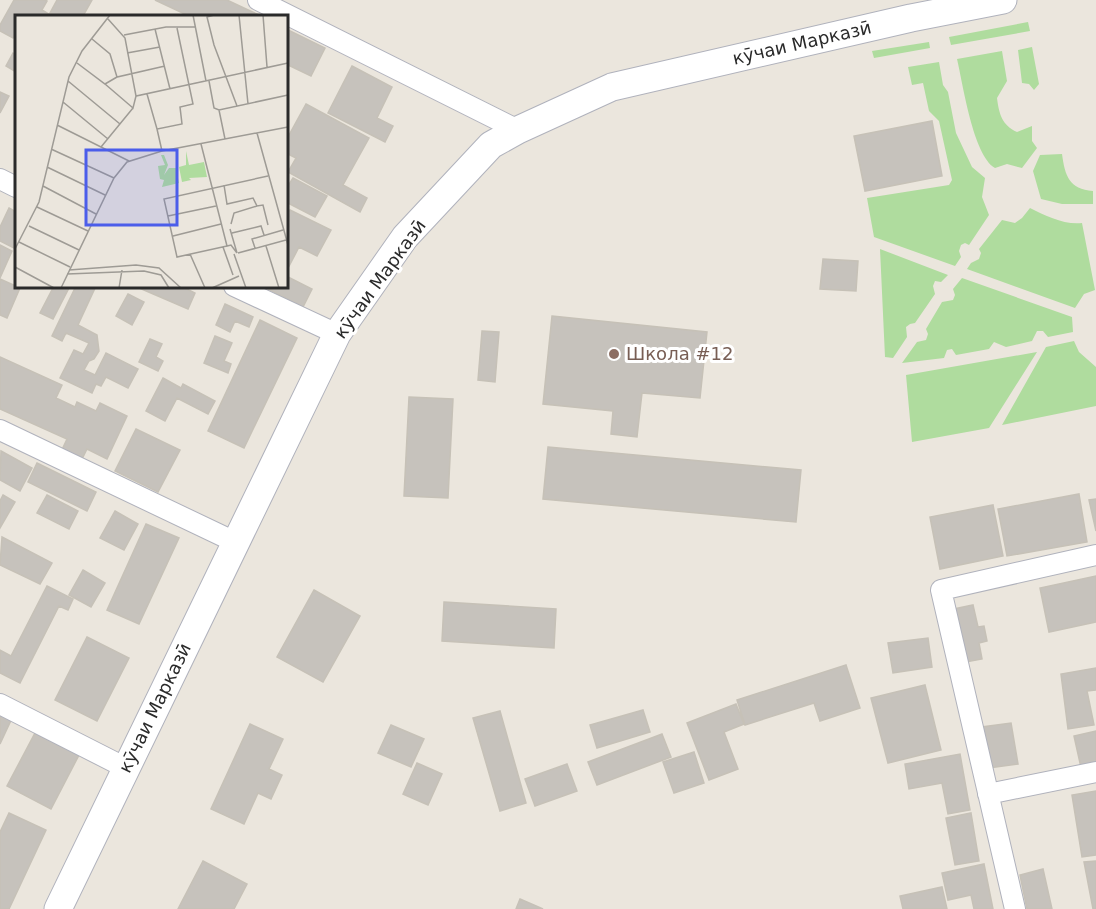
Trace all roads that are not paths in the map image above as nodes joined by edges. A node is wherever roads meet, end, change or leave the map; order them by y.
1 (258, 0) edge
2 (1003, 0) edge
3 (909, 9) edge
4 (518, 129) junction
5 (0, 179) edge
6 (15, 186) edge
7 (238, 288) edge
8 (337, 334) junction
9 (0, 430) edge
10 (235, 542) junction
11 (1096, 555) edge
12 (0, 704) edge
13 (126, 768) junction
14 (1096, 772) edge
15 (988, 794) junction
16 (58, 909) edge
17 (1015, 909) edge

1 - 4 street
2 - 3 main road, кӯчаи Марказӣ
3 - 4 main road, кӯчаи Марказӣ
4 - 8 main road, кӯчаи Марказӣ
5 - 6 street
7 - 8 street
8 - 10 main road, кӯчаи Марказӣ
9 - 10 street
10 - 13 main road, кӯчаи Марказӣ
11 - 15 street
12 - 13 street
13 - 16 main road, кӯчаи Марказӣ
14 - 15 street
15 - 17 street

